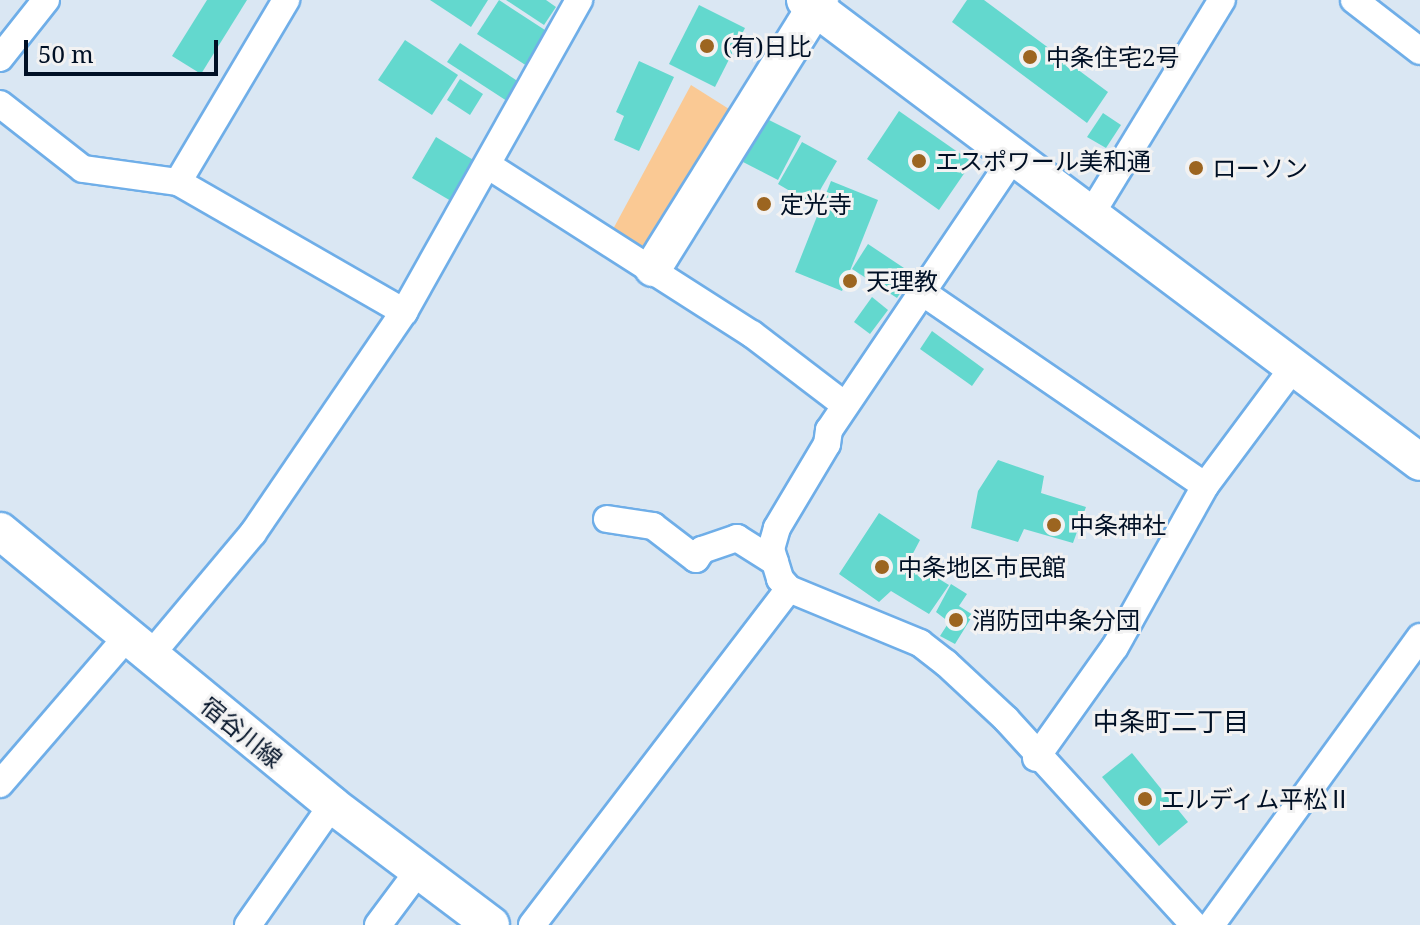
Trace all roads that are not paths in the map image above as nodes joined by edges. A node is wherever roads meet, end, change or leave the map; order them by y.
1 (46, 0) edge
2 (286, 0) edge
3 (579, 0) edge
4 (1222, 0) edge
5 (1354, 0) edge
6 (814, 3) edge
7 (1420, 51) edge
8 (0, 58) edge
9 (0, 104) edge
10 (1012, 159) junction
11 (489, 166) junction
12 (178, 182) junction
13 (1090, 216) junction
14 (653, 268) junction
15 (922, 292) junction
16 (404, 312) junction
17 (1293, 368) junction
18 (845, 405) junction
19 (1420, 462) edge
20 (1205, 486) junction
21 (607, 519) dead end
22 (0, 531) edge
23 (775, 562) junction
24 (789, 589) junction
25 (1420, 637) edge
26 (138, 648) junction
27 (1036, 758) junction
28 (0, 784) edge
29 (332, 805) junction
30 (419, 870) junction
31 (248, 925) edge
32 (378, 925) edge
33 (491, 925) edge
34 (532, 925) edge
35 (1194, 925) edge
36 (1211, 925) edge

1 - 8 street
2 - 12 street
3 - 11 street
4 - 13 street
5 - 7 street
6 - 10 street
6 - 14 street
9 - 12 street
10 - 13 street
10 - 15 street
11 - 14 street
11 - 16 street
12 - 16 street
13 - 17 street
14 - 18 street
15 - 18 street
15 - 20 street
16 - 26 street
17 - 19 street
17 - 20 street
18 - 23 street
20 - 27 street
21 - 23 street
22 - 26 street, 宿谷川線
23 - 24 street
24 - 27 street
24 - 34 street
25 - 36 street
26 - 28 street
26 - 29 street, 宿谷川線
27 - 35 street
29 - 30 street, 宿谷川線
29 - 31 street
30 - 32 street
30 - 33 street, 宿谷川線

